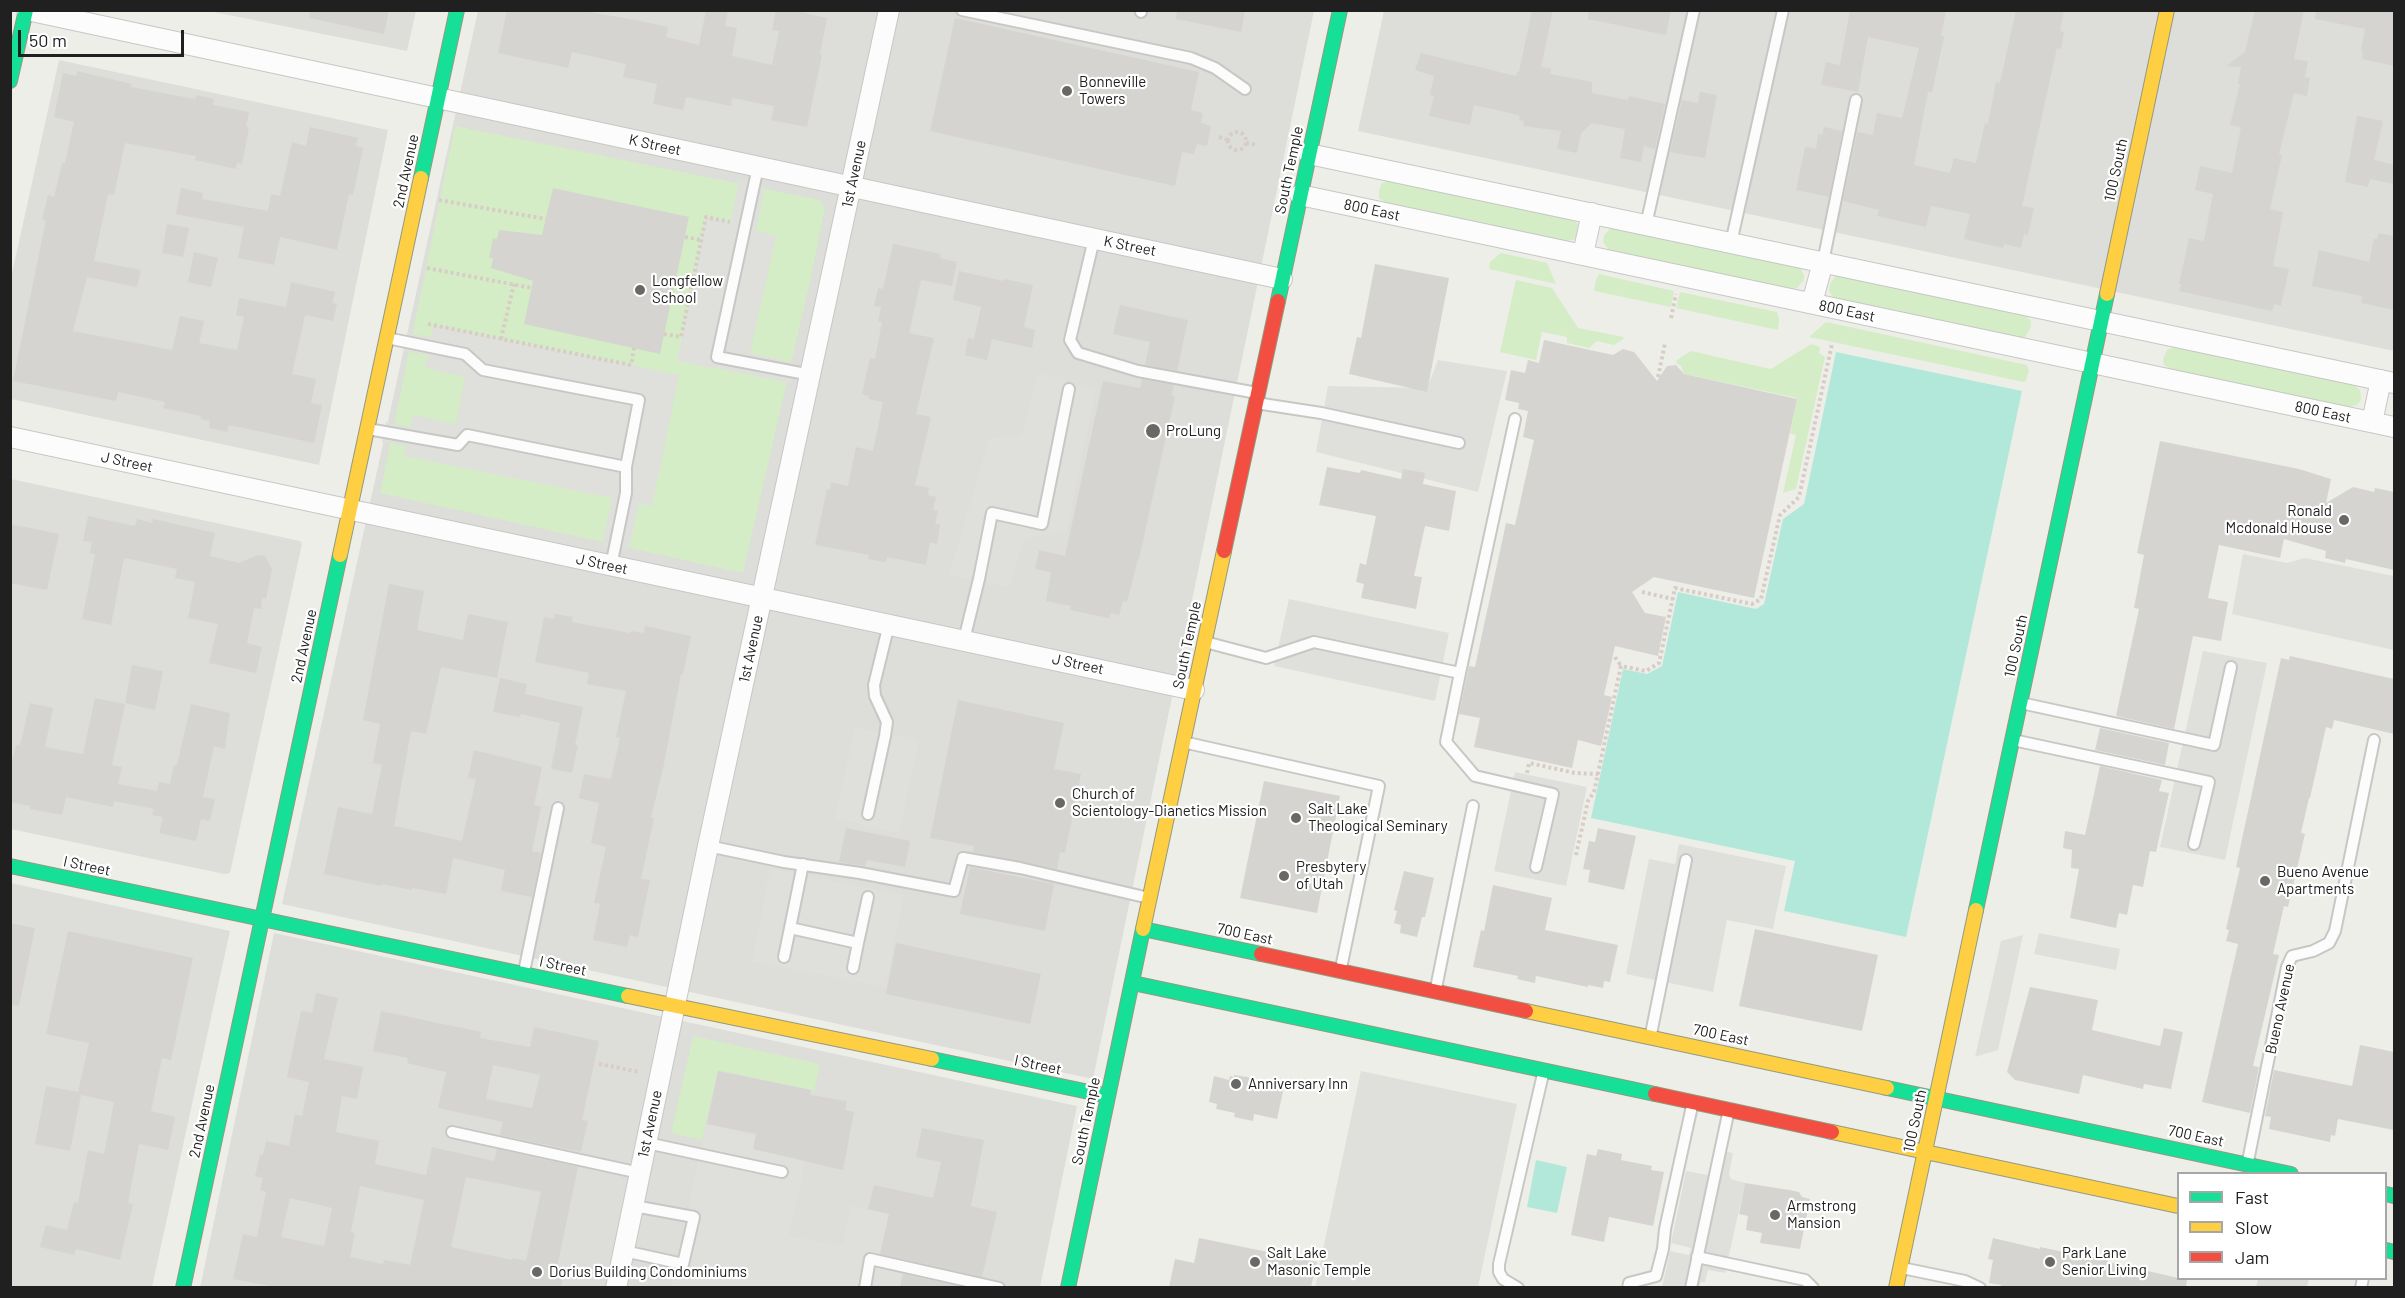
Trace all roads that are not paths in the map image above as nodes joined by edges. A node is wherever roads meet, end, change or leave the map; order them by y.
1 (27, 10) edge
2 (457, 10) edge
3 (889, 10) edge
4 (962, 10) edge
5 (1340, 10) edge
6 (1694, 10) edge
7 (1783, 10) edge
8 (2167, 10) edge
9 (10, 81) edge
10 (1245, 89) dead end
11 (438, 100) junction
12 (1856, 100) dead end
13 (1309, 154) junction
14 (758, 167) junction
15 (851, 188) junction
16 (1300, 195) junction
17 (1592, 213) junction
18 (1646, 225) junction
19 (1094, 239) junction
20 (1731, 243) junction
21 (1583, 254) junction
22 (1823, 262) junction
23 (1282, 279) junction
24 (1812, 303) junction
25 (2101, 321) junction
26 (387, 338) junction
27 (2092, 363) junction
28 (811, 375) junction
29 (2388, 381) edge
30 (1070, 389) dead end
31 (1257, 398) junction
32 (1515, 419) dead end
33 (2372, 422) junction
34 (2394, 427) edge
35 (368, 429) junction
36 (10, 437) edge
37 (1460, 442) dead end
38 (626, 467) junction
39 (350, 510) junction
40 (611, 566) junction
41 (762, 597) junction
42 (889, 624) junction
43 (964, 640) junction
44 (1204, 642) junction
45 (2231, 667) dead end
46 (1461, 673) junction
47 (1194, 690) junction
48 (2020, 703) junction
49 (2012, 740) junction
50 (2374, 740) dead end
51 (1183, 742) junction
52 (1473, 806) dead end
53 (558, 808) dead end
54 (868, 814) dead end
55 (2194, 844) dead end
56 (708, 846) junction
57 (1686, 860) dead end
58 (803, 864) junction
59 (10, 866) edge
60 (1536, 867) dead end
61 (868, 897) dead end
62 (1150, 898) junction
63 (262, 920) junction
64 (790, 928) junction
65 (1143, 929) junction
66 (858, 944) junction
67 (784, 957) dead end
68 (853, 968) dead end
69 (1340, 971) junction
70 (524, 974) junction
71 (1133, 983) junction
72 (1435, 991) junction
73 (675, 1006) junction
74 (1650, 1037) junction
75 (1544, 1071) junction
76 (1108, 1096) junction
77 (1936, 1099) junction
78 (1693, 1103) junction
79 (1729, 1110) junction
80 (452, 1132) dead end
81 (647, 1143) junction
82 (1926, 1151) junction
83 (2248, 1164) junction
84 (2286, 1172) edge
85 (640, 1173) junction
86 (782, 1173) dead end
87 (633, 1206) junction
88 (2177, 1206) edge
89 (624, 1251) junction
90 (1697, 1257) junction
91 (1900, 1268) junction
92 (183, 1287) edge
93 (616, 1287) edge
94 (865, 1287) edge
95 (999, 1287) edge
96 (1068, 1287) edge
97 (1518, 1287) edge
98 (1628, 1287) edge
99 (1691, 1287) edge
100 (1813, 1287) edge
101 (1896, 1287) edge
102 (1980, 1287) edge

1 - 9 main road
1 - 11 street, K Street
2 - 11 main road, 2nd Avenue
3 - 15 street, 1st Avenue
4 - 10 lane
5 - 13 main road, South Temple
6 - 18 lane
7 - 20 lane
8 - 25 main road, 100 South
11 - 14 street, K Street
11 - 26 main road, 2nd Avenue
12 - 22 lane
13 - 16 main road, South Temple
13 - 17 street
14 - 15 street, K Street
14 - 28 lane
15 - 19 street, K Street
15 - 28 street, 1st Avenue
16 - 21 street, 800 East
16 - 23 main road, South Temple
17 - 18 street
17 - 21 street
18 - 20 street
19 - 23 street, K Street
19 - 31 lane
20 - 22 street
21 - 24 street, 800 East
22 - 24 street
22 - 25 street
23 - 31 main road, South Temple
24 - 27 street, 800 East
25 - 27 main road, 100 South
25 - 29 street
26 - 35 main road, 2nd Avenue
26 - 38 lane
27 - 33 street, 800 East
27 - 48 main road, 100 South
28 - 41 street, 1st Avenue
29 - 33 street
30 - 43 lane
31 - 37 lane
31 - 44 main road, South Temple
32 - 46 lane
33 - 34 street, 800 East
35 - 38 lane
35 - 39 main road, 2nd Avenue
36 - 39 street, J Street
38 - 40 lane
39 - 40 street, J Street
39 - 63 main road, 2nd Avenue
40 - 41 street, J Street
41 - 42 street, J Street
41 - 56 street, 1st Avenue
42 - 43 street, J Street
42 - 54 lane
43 - 47 street, J Street
44 - 46 lane
44 - 47 main road, South Temple
45 - 48 lane
46 - 60 lane
47 - 51 main road, South Temple
48 - 49 main road, 100 South
49 - 55 lane
49 - 77 main road, 100 South
50 - 83 lane, Bueno Avenue
51 - 62 main road, South Temple
51 - 69 lane
52 - 72 lane
53 - 70 lane
56 - 58 lane
56 - 73 street, 1st Avenue
57 - 74 lane
58 - 62 lane
58 - 64 lane
59 - 63 main road, I Street
61 - 66 lane
62 - 65 main road, South Temple
63 - 70 main road, I Street
63 - 92 main road, 2nd Avenue
64 - 66 lane
64 - 67 lane
65 - 69 main road, 700 East
65 - 71 main road, South Temple
66 - 68 lane
69 - 72 main road, 700 East
70 - 73 main road, I Street
71 - 75 main road
71 - 76 main road, South Temple
72 - 74 main road, 700 East
73 - 76 main road, I Street
73 - 81 street, 1st Avenue
74 - 77 main road, 700 East
75 - 78 main road
75 - 97 lane
76 - 96 main road, South Temple
77 - 82 main road, 100 South
77 - 83 main road, 700 East
78 - 79 main road
78 - 98 lane
79 - 82 main road
79 - 90 lane
80 - 85 lane
81 - 85 street, 1st Avenue
81 - 86 lane
82 - 88 main road
82 - 91 main road, 100 South
83 - 84 main road, 700 East
85 - 87 street, 1st Avenue
87 - 89 street, 1st Avenue
87 - 89 lane
89 - 93 street, 1st Avenue
90 - 99 lane
90 - 100 lane
91 - 101 main road, 100 South
91 - 102 lane
94 - 95 lane

